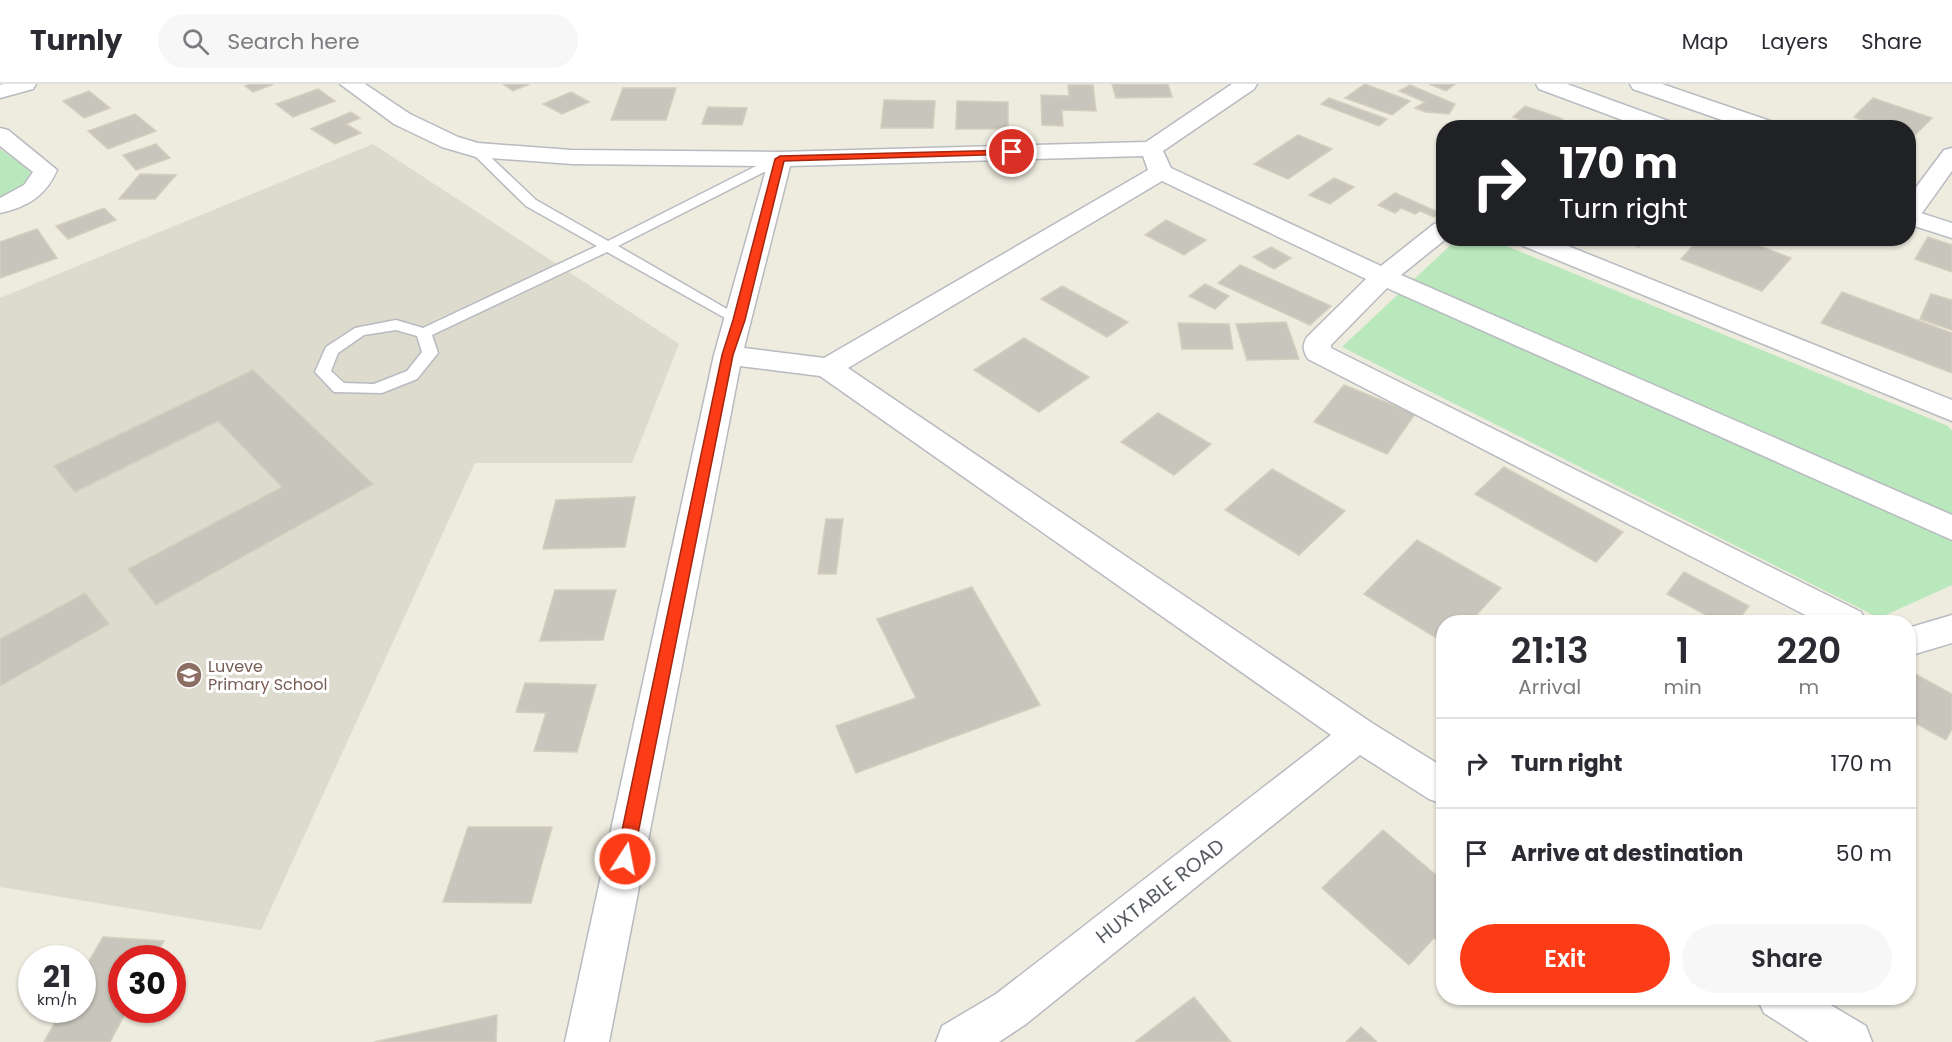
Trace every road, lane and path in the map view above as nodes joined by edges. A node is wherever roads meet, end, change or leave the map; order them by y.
1 (25, 84) edge
2 (351, 84) edge
3 (1246, 84) edge
4 (1547, 84) edge
5 (1641, 84) edge
6 (0, 92) edge
7 (1644, 120) edge
8 (1745, 120) edge
9 (0, 135) edge
10 (476, 150) junction
11 (1952, 155) edge
12 (780, 159) junction
13 (1156, 161) junction
14 (1916, 179) edge
15 (1941, 187) edge
16 (0, 206) edge
17 (1916, 208) edge
18 (1916, 218) edge
19 (1952, 231) edge
20 (1436, 235) edge
21 (608, 246) junction
22 (1544, 246) edge
23 (1383, 277) junction
24 (739, 320) junction
25 (424, 333) junction
26 (728, 355) junction
27 (828, 368) junction
28 (1952, 411) edge
29 (1952, 528) edge
30 (1835, 615) edge
31 (1952, 629) edge
32 (1916, 640) edge
33 (1359, 734) junction
34 (1436, 783) edge
35 (1790, 1005) edge
36 (587, 1042) edge
37 (958, 1042) edge
38 (1850, 1042) edge

1 - 6 street
2 - 10 street
3 - 13 street
4 - 7 street
5 - 8 street
9 - 16 street
10 - 12 street
10 - 21 lane
11 - 15 street
12 - 13 street
12 - 21 lane
12 - 24 street
13 - 23 street
13 - 27 street
14 - 15 street
15 - 17 street
18 - 19 street
20 - 23 street
21 - 24 lane
21 - 25 lane
22 - 28 street
23 - 29 street
23 - 30 street
24 - 26 street
25 - 25 lane
26 - 27 street
26 - 36 street
27 - 33 street
31 - 32 street
33 - 34 street
33 - 37 street, HUXTABLE ROAD
35 - 38 street

